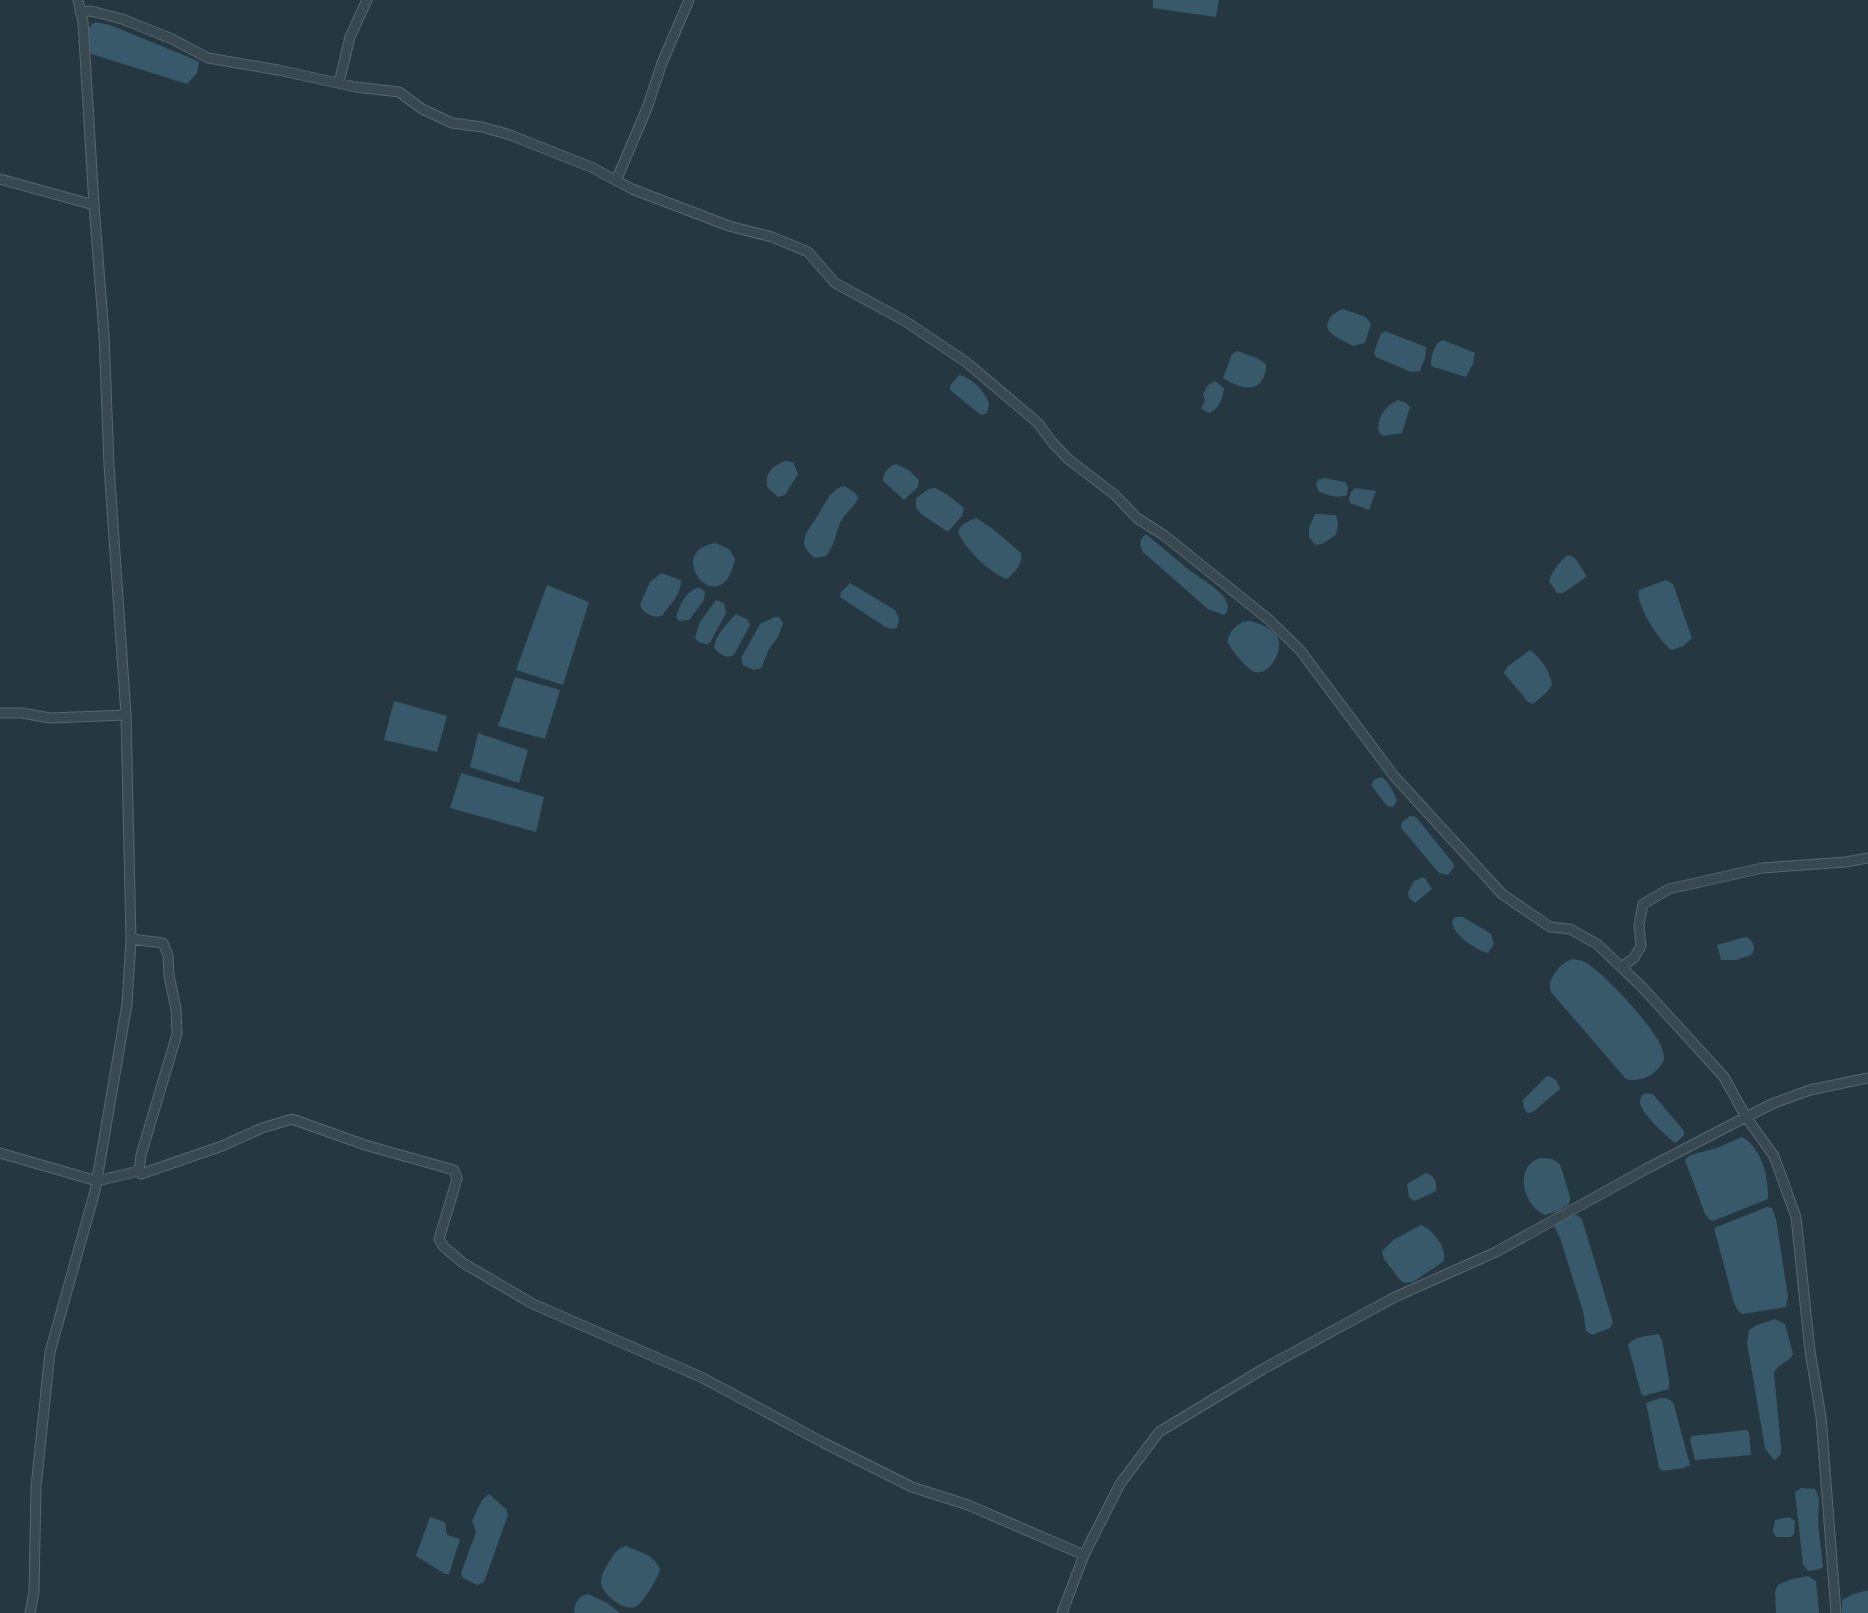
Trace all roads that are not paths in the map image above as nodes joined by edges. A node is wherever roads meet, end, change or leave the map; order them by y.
1 (78, 0) edge
2 (367, 0) edge
3 (689, 0) edge
4 (80, 12) junction
5 (339, 83) junction
6 (0, 179) edge
7 (615, 181) junction
8 (94, 205) junction
9 (0, 713) edge
10 (126, 715) junction
11 (1868, 858) edge
12 (131, 939) junction
13 (1621, 967) junction
14 (1868, 1078) edge
15 (1746, 1117) junction
16 (0, 1153) edge
17 (138, 1171) junction
18 (97, 1181) junction
19 (1084, 1555) junction
20 (30, 1613) edge
21 (1062, 1613) edge
22 (1836, 1613) edge

1 - 4 street
2 - 5 street
3 - 7 street
4 - 5 street
4 - 8 street
5 - 7 street
6 - 8 street
7 - 13 street
8 - 10 street
9 - 10 street
10 - 12 street
11 - 13 street
12 - 17 street
12 - 18 street
13 - 15 street
14 - 15 street
15 - 19 street
15 - 22 street
16 - 18 street
17 - 18 street
17 - 19 street
18 - 20 street
19 - 21 street

